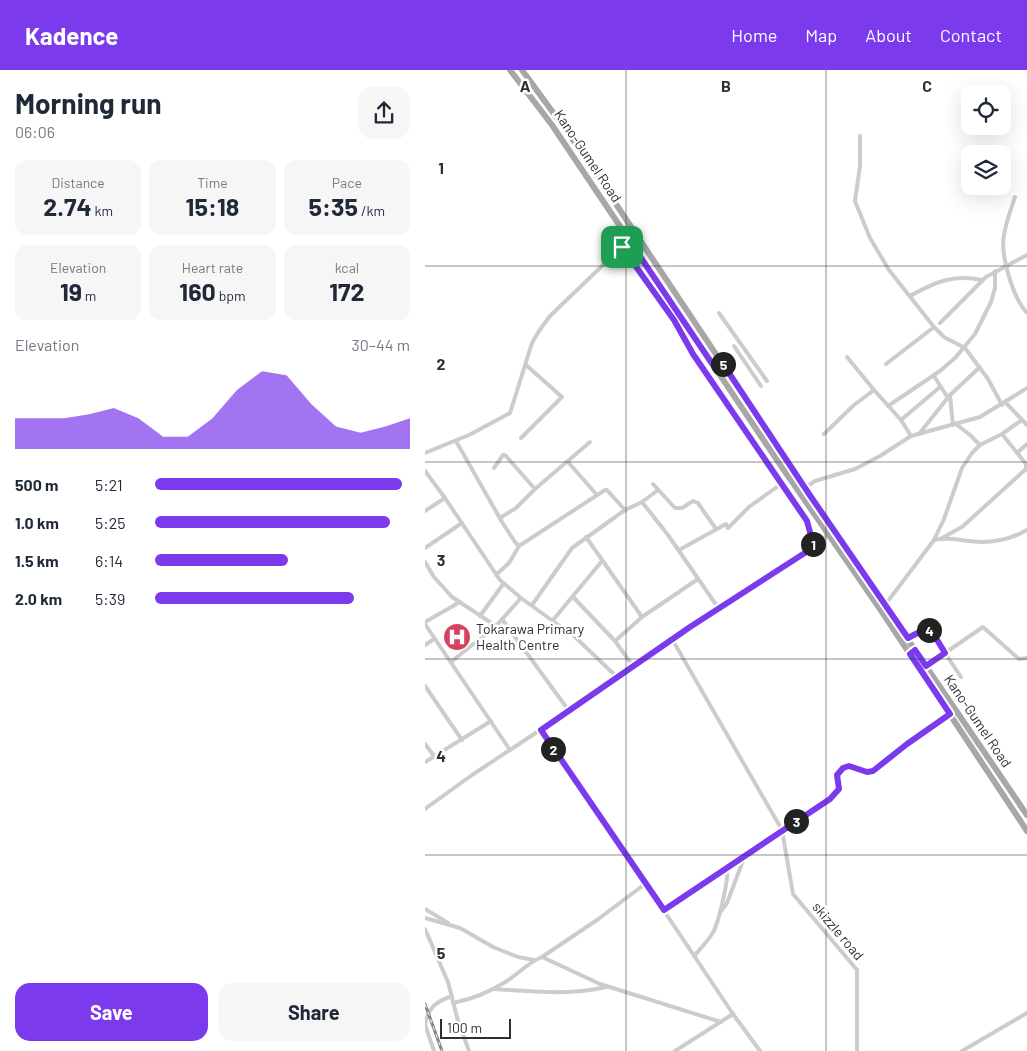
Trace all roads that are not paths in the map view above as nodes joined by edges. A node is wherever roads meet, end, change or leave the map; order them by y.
1 (522, 70) edge
2 (513, 71) edge
3 (860, 136) dead end
4 (1015, 197) dead end
5 (629, 240) junction
6 (622, 247) junction
7 (1027, 255) edge
8 (1006, 267) junction
9 (995, 271) junction
10 (982, 280) junction
11 (910, 296) junction
12 (1027, 312) edge
13 (719, 313) dead end
14 (940, 323) dead end
15 (934, 327) junction
16 (733, 346) dead end
17 (963, 346) junction
18 (847, 357) dead end
19 (723, 364) junction
20 (886, 364) dead end
21 (526, 365) junction
22 (980, 367) junction
23 (715, 368) junction
24 (933, 376) junction
25 (767, 381) dead end
26 (761, 386) dead end
27 (940, 387) junction
28 (1027, 388) edge
29 (874, 390) junction
30 (949, 397) junction
31 (1004, 404) junction
32 (889, 406) junction
33 (901, 420) junction
34 (1022, 420) junction
35 (954, 424) junction
36 (1027, 425) edge
37 (824, 434) dead end
38 (1002, 434) junction
39 (918, 435) junction
40 (911, 436) junction
41 (521, 438) dead end
42 (456, 441) junction
43 (590, 442) dead end
44 (1027, 444) edge
45 (980, 445) junction
46 (1017, 453) junction
47 (425, 454) edge
48 (568, 462) junction
49 (494, 468) dead end
50 (425, 471) edge
51 (653, 484) dead end
52 (781, 484) junction
53 (805, 487) junction
54 (535, 489) junction
55 (658, 490) junction
56 (597, 495) junction
57 (445, 498) junction
58 (642, 502) junction
59 (625, 510) junction
60 (425, 511) edge
61 (500, 518) junction
62 (462, 523) junction
63 (716, 529) junction
64 (1027, 530) edge
65 (827, 533) junction
66 (586, 537) junction
67 (942, 538) junction
68 (934, 540) junction
69 (519, 546) junction
70 (814, 547) junction
71 (425, 548) edge
72 (679, 550) junction
73 (602, 561) junction
74 (425, 562) edge
75 (496, 574) junction
76 (698, 579) junction
77 (504, 583) junction
78 (573, 597) junction
79 (521, 598) junction
80 (460, 602) junction
81 (532, 605) junction
82 (885, 605) junction
83 (719, 608) junction
84 (480, 616) junction
85 (642, 617) junction
86 (502, 619) junction
87 (553, 620) junction
88 (425, 623) edge
89 (497, 626) junction
90 (908, 638) junction
91 (434, 639) junction
92 (672, 639) junction
93 (615, 641) junction
94 (425, 645) edge
95 (913, 652) junction
96 (945, 653) junction
97 (1027, 658) edge
98 (451, 662) junction
99 (633, 666) junction
100 (926, 666) junction
101 (617, 677) junction
102 (961, 677) dead end
103 (425, 686) edge
104 (569, 711) junction
105 (950, 714) junction
106 (491, 721) junction
107 (541, 730) junction
108 (462, 740) junction
109 (425, 744) edge
110 (510, 750) junction
111 (434, 756) junction
112 (425, 762) edge
113 (425, 809) edge
114 (1027, 815) edge
115 (782, 830) junction
116 (1027, 830) edge
117 (745, 857) junction
118 (727, 869) junction
119 (645, 884) junction
120 (425, 909) edge
121 (664, 910) junction
122 (720, 913) junction
123 (425, 918) edge
124 (448, 924) junction
125 (425, 929) edge
126 (694, 956) junction
127 (542, 957) junction
128 (534, 960) junction
129 (607, 986) junction
130 (494, 988) junction
131 (452, 996) junction
132 (453, 1003) junction
133 (1027, 1013) edge
134 (733, 1014) junction
135 (721, 1022) junction
136 (425, 1025) edge
137 (427, 1039) edge
138 (433, 1050) edge
139 (469, 1051) edge
140 (675, 1051) edge
141 (761, 1051) edge
142 (857, 1051) edge
143 (962, 1051) edge

1 - 19 main road, Kano-Gumel Road
2 - 5 main road, Kano-Gumel Road
3 - 11 street
4 - 8 street
5 - 6 street
5 - 23 main road, Kano-Gumel Road
6 - 21 street
6 - 52 street
7 - 8 street
8 - 9 street
8 - 12 street
9 - 10 street
9 - 17 street
10 - 11 street
10 - 14 street
11 - 15 street
13 - 25 street
15 - 17 street
15 - 20 street
16 - 26 street
17 - 22 street
17 - 24 street
18 - 29 street
19 - 23 main road
19 - 53 main road, Kano-Gumel Road
21 - 41 street
21 - 42 street
22 - 30 street
22 - 31 street
23 - 65 main road, Kano-Gumel Road
24 - 27 street
24 - 32 street
27 - 30 street
27 - 33 street
28 - 31 street
29 - 32 street
29 - 37 street
30 - 35 street
30 - 39 street
31 - 34 street
31 - 35 street
32 - 33 street
33 - 40 street
34 - 36 street
34 - 38 street
35 - 39 street
35 - 45 street
38 - 45 street
38 - 46 street
39 - 40 street
40 - 53 street
42 - 47 street
42 - 61 street
43 - 48 street
44 - 46 street
45 - 68 street
46 - 67 street
48 - 54 street
48 - 56 street
49 - 54 street
50 - 57 street
51 - 55 street
52 - 63 street
52 - 70 street
53 - 82 main road, Kano-Gumel Road
54 - 61 street
55 - 58 street
55 - 63 street
56 - 59 street
56 - 69 street
57 - 60 street
57 - 62 street
58 - 59 street
58 - 72 street
59 - 66 street
61 - 69 street
62 - 71 street
62 - 75 street
63 - 72 street
64 - 67 street
65 - 70 street
65 - 95 main road, Kano-Gumel Road
66 - 73 street
66 - 81 street
67 - 68 street
68 - 82 street
69 - 75 street
70 - 83 street
72 - 76 street
73 - 78 street
73 - 85 street
74 - 80 street
75 - 77 street
76 - 83 street
76 - 85 street
77 - 79 street
77 - 84 street
78 - 87 street
78 - 93 street
79 - 81 street
79 - 86 street
80 - 84 street
80 - 88 street
81 - 87 street
82 - 90 main road, Kano-Gumel Road
83 - 92 street
84 - 89 street
85 - 93 street
86 - 89 street
86 - 104 street
87 - 101 street
88 - 91 street
89 - 98 street
90 - 95 main road, Kano-Gumel Road
90 - 96 street
91 - 94 street
91 - 98 street
92 - 99 street
92 - 115 street
93 - 99 street
95 - 100 main road, Kano-Gumel Road
95 - 105 main road, Kano-Gumel Road
96 - 97 street
96 - 100 street
96 - 102 street
98 - 106 street
99 - 101 street
100 - 114 main road, Kano-Gumel Road
101 - 104 street
103 - 108 street
104 - 107 street
105 - 115 street
105 - 116 main road, Kano-Gumel Road
106 - 108 street
106 - 110 street
107 - 110 street
107 - 119 street
108 - 111 street
109 - 111 street
110 - 113 street
111 - 112 street
115 - 117 street
115 - 142 street, skizzle road
117 - 118 street
117 - 122 street
118 - 121 street
118 - 122 street
119 - 121 street
119 - 127 street
120 - 124 street
121 - 126 street
122 - 126 street
123 - 124 street
124 - 128 street
125 - 131 street
126 - 134 street
127 - 128 street
127 - 129 street
128 - 130 street
129 - 130 street
129 - 135 street
130 - 132 street
131 - 132 street
131 - 136 street
132 - 139 street
133 - 143 street
134 - 135 street
134 - 141 street
135 - 140 street
136 - 137 street
137 - 138 street

